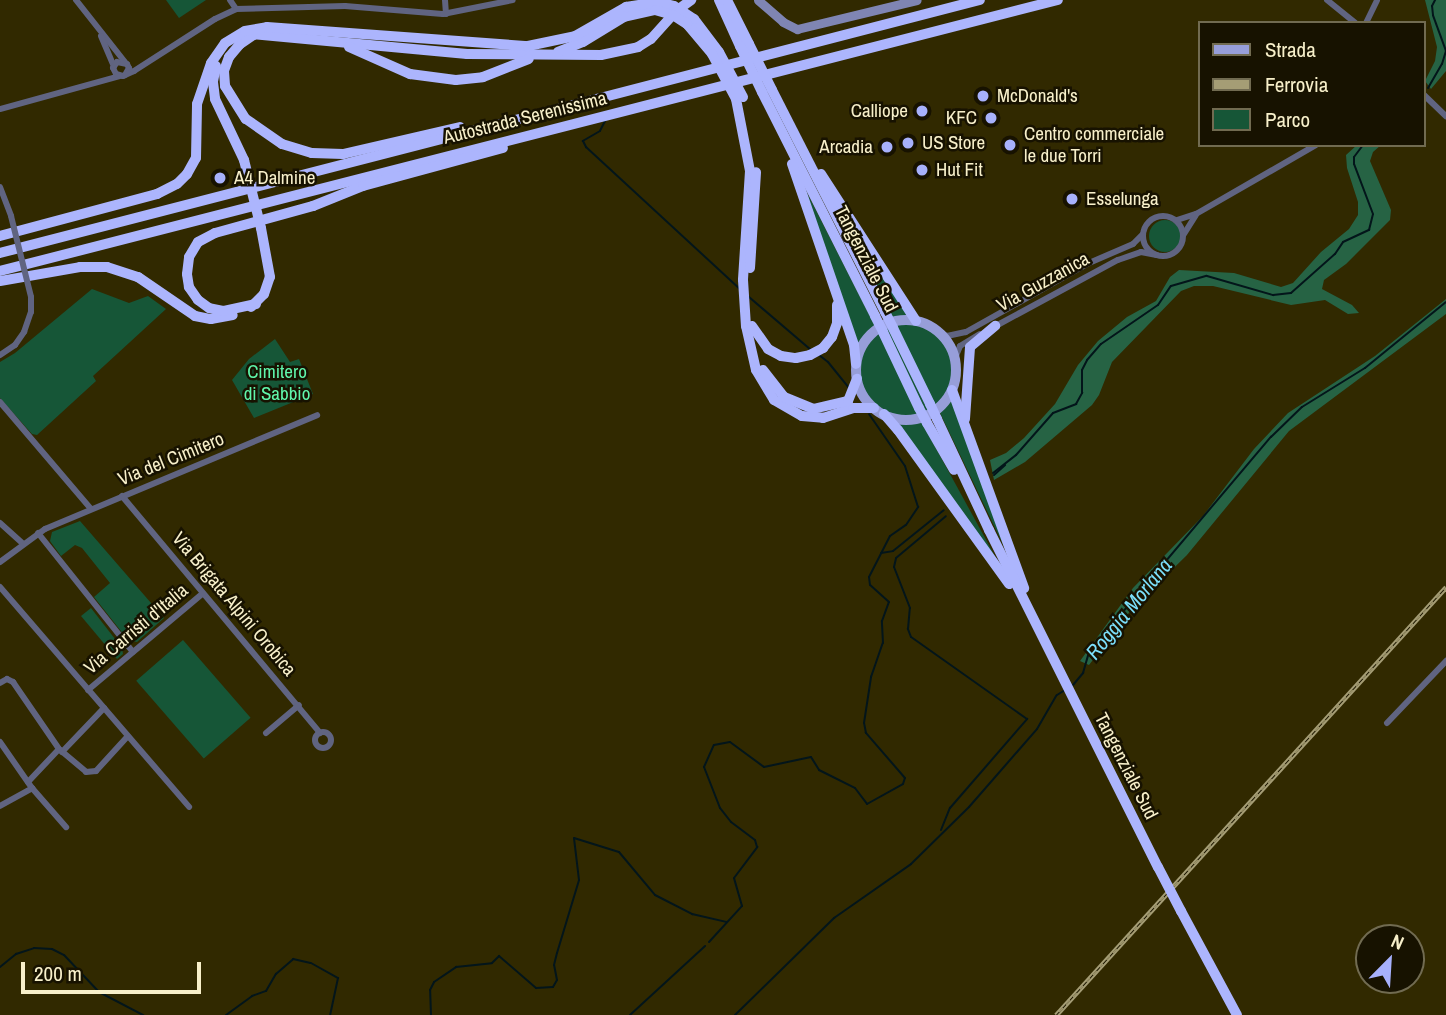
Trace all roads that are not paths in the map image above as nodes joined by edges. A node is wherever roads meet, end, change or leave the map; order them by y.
1 (76, 0) edge
2 (230, 0) edge
3 (513, 0) edge
4 (691, 0) edge
5 (719, 0) edge
6 (729, 0) edge
7 (758, 0) edge
8 (917, 0) edge
9 (980, 0) edge
10 (1058, 0) edge
11 (1326, 0) edge
12 (1377, 0) edge
13 (445, 1) edge
14 (656, 6) junction
15 (236, 9) junction
16 (446, 14) junction
17 (1352, 21) edge
18 (1367, 21) edge
19 (93, 22) junction
20 (255, 34) junction
21 (233, 36) junction
22 (329, 41) junction
23 (744, 45) junction
24 (227, 47) junction
25 (542, 56) junction
26 (149, 62) junction
27 (126, 63) junction
28 (114, 67) junction
29 (123, 75) junction
30 (100, 83) junction
31 (1425, 96) edge
32 (739, 98) junction
33 (0, 109) edge
34 (532, 115) junction
35 (1446, 116) edge
36 (785, 126) junction
37 (560, 127) junction
38 (1312, 147) edge
39 (0, 187) edge
40 (1196, 214) junction
41 (1177, 220) junction
42 (1143, 234) junction
43 (1184, 234) junction
44 (0, 236) edge
45 (0, 253) edge
46 (1157, 256) junction
47 (0, 271) edge
48 (0, 281) edge
49 (836, 293) junction
50 (256, 304) junction
51 (916, 321) junction
52 (752, 326) junction
53 (995, 326) junction
54 (940, 332) junction
55 (0, 355) edge
56 (955, 358) junction
57 (856, 364) junction
58 (857, 379) junction
59 (952, 390) junction
60 (0, 402) edge
61 (879, 411) junction
62 (317, 415) dead end
63 (965, 429) junction
64 (122, 496) junction
65 (91, 509) junction
66 (0, 523) edge
67 (38, 533) junction
68 (23, 544) junction
69 (0, 562) edge
70 (0, 587) edge
71 (203, 593) junction
72 (1027, 608) junction
73 (133, 652) junction
74 (1446, 661) edge
75 (0, 683) edge
76 (89, 690) junction
77 (299, 705) junction
78 (104, 708) junction
79 (1387, 723) dead end
80 (266, 733) dead end
81 (320, 733) dead end
82 (128, 736) junction
83 (0, 742) edge
84 (61, 751) junction
85 (30, 785) junction
86 (0, 806) edge
87 (189, 807) dead end
88 (66, 828) dead end
89 (1237, 1015) edge

1 - 19 street
2 - 15 street
3 - 16 street
4 - 25 highway
5 - 23 highway, Tangenziale Sud
6 - 23 highway, Tangenziale Sud
7 - 8 street
9 - 34 highway, Autostrada Serenissima
10 - 37 highway, Autostrada Serenissima
11 - 17 street
12 - 18 street
13 - 16 street
14 - 21 highway
14 - 25 highway
14 - 32 highway, bridge
15 - 16 street
15 - 26 street
19 - 27 street
19 - 28 street
20 - 22 highway
20 - 24 highway
20 - 34 highway
21 - 24 highway
21 - 44 highway
22 - 25 highway
22 - 25 highway
23 - 36 highway, Tangenziale Sud, bridge
24 - 50 highway, bridge
26 - 27 street
26 - 29 street
27 - 28 street
27 - 29 street
28 - 29 street
28 - 30 street
29 - 30 street
30 - 33 street
31 - 35 street
32 - 52 highway
32 - 61 highway
34 - 45 highway, Autostrada Serenissima
36 - 49 highway
36 - 51 highway
36 - 72 highway, Tangenziale Sud, bridge
37 - 47 highway, Autostrada Serenissima
37 - 50 highway
38 - 40 street, Via Guzzanica
39 - 55 street, bridge
40 - 41 street, Via Guzzanica
40 - 43 street, Via Guzzanica
41 - 42 street, Via Guzzanica
41 - 43 street
42 - 46 street
42 - 54 street, Via Guzzanica
43 - 46 street, Via Guzzanica
46 - 53 street, Via Guzzanica
48 - 50 highway
49 - 52 highway
49 - 57 highway
51 - 54 main road
51 - 57 main road
52 - 58 highway
53 - 56 street, Via Guzzanica
53 - 63 highway
54 - 56 main road
56 - 59 main road
57 - 58 main road
58 - 61 main road
59 - 61 main road
59 - 63 highway
60 - 65 street
61 - 72 highway
62 - 64 street, Via del Cimitero
63 - 72 highway
64 - 65 street, Via del Cimitero
64 - 71 street, Via Brigata Alpini Orobica
65 - 67 street, Via del Cimitero
66 - 68 street
67 - 68 street, Via del Cimitero
67 - 73 street
68 - 69 street, Via del Cimitero
70 - 76 street
71 - 73 street, Via Carristi d'Italia
71 - 77 street, Via Brigata Alpini Orobica
72 - 89 highway, Tangenziale Sud, bridge
73 - 76 street, Via Carristi d'Italia
74 - 79 street
75 - 84 street
76 - 78 street
77 - 80 street
77 - 81 street, Via Brigata Alpini Orobica
78 - 82 street
78 - 84 street
82 - 84 street
82 - 87 street
83 - 85 street
84 - 85 street
85 - 86 street
85 - 88 street

